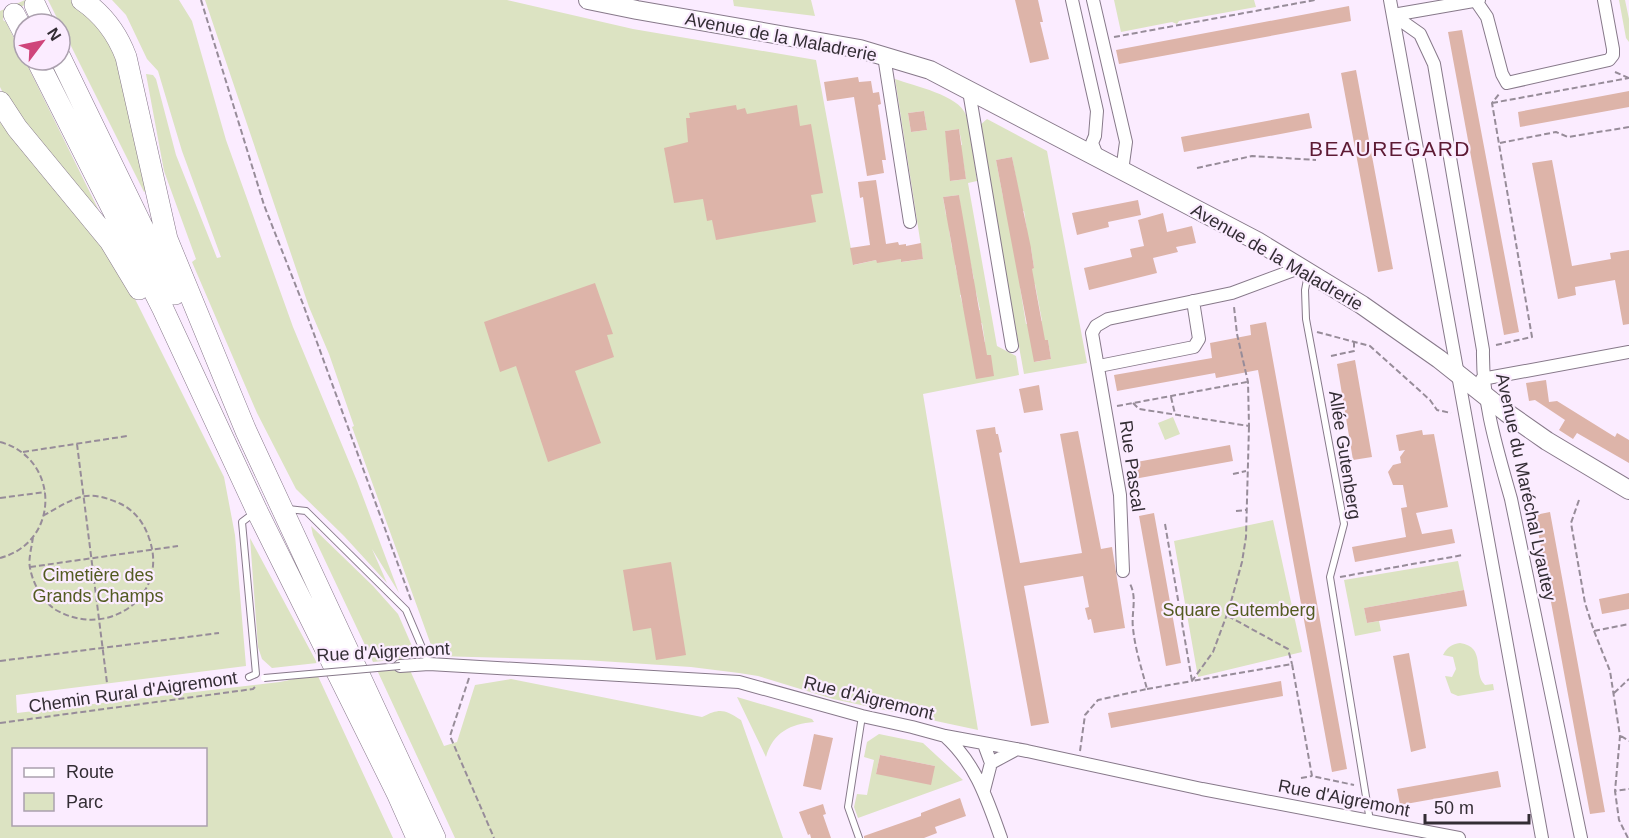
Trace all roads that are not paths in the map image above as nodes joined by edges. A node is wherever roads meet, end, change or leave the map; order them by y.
1 (82, 0) edge
2 (588, 0) edge
3 (1072, 0) edge
4 (1093, 0) edge
5 (1390, 0) edge
6 (1478, 0) edge
7 (1604, 0) edge
8 (35, 5) dead end
9 (636, 5) edge
10 (38, 12) edge
11 (1393, 15) junction
12 (884, 56) junction
13 (43, 72) edge
14 (67, 72) edge
15 (969, 91) junction
16 (0, 102) edge
17 (1098, 158) junction
18 (1122, 171) junction
19 (910, 222) dead end
20 (1305, 269) junction
21 (1193, 300) junction
22 (1012, 346) dead end
23 (1629, 352) edge
24 (1098, 366) junction
25 (1458, 374) junction
26 (1483, 387) junction
27 (246, 431) junction
28 (225, 441) junction
29 (1629, 490) edge
30 (281, 508) junction
31 (257, 511) junction
32 (1123, 571) road end
33 (429, 664) junction
34 (400, 666) joint
35 (862, 716) junction
36 (945, 736) junction
37 (987, 746) junction
38 (1017, 749) junction
39 (991, 763) junction
40 (971, 765) junction
41 (984, 790) junction
42 (1370, 821) junction
43 (417, 838) edge
44 (435, 838) edge
45 (859, 838) edge
46 (1000, 838) edge
47 (1459, 838) edge
48 (1542, 838) edge
49 (1581, 838) edge

1 - 27 highway
2 - 9 main road, Avenue de la Maladrerie
3 - 17 street
4 - 18 street
5 - 11 street
6 - 7 street
6 - 11 street
8 - 10 highway
9 - 12 main road, Avenue de la Maladrerie
11 - 25 street
11 - 26 street, Avenue du Maréchal Lyautey
12 - 15 main road, Avenue de la Maladrerie
12 - 19 street
13 - 28 highway
14 - 27 highway
15 - 17 main road, Avenue de la Maladrerie
15 - 22 street
16 - 28 highway
17 - 18 main road, Avenue de la Maladrerie
18 - 20 main road, Avenue de la Maladrerie
20 - 21 street, Rue Pascal
20 - 25 main road, Avenue de la Maladrerie
20 - 42 lane, Allée Gutenberg
21 - 24 street, Rue Pascal
21 - 24 street
23 - 26 street
24 - 32 street, Rue Pascal
25 - 26 main road, Avenue de la Maladrerie
25 - 48 street
26 - 29 main road, Avenue de la Maladrerie
26 - 49 street, Avenue du Maréchal Lyautey
27 - 30 highway
28 - 31 highway
30 - 33 lane
30 - 44 highway
31 - 34 lane, Rue d'Aigremont, bridge
31 - 43 highway
33 - 34 street, Rue d'Aigremont
33 - 35 street, Rue d'Aigremont
35 - 36 street, Rue d'Aigremont
35 - 45 lane
36 - 37 street, Rue d'Aigremont
36 - 40 street
37 - 38 street, Rue d'Aigremont
37 - 39 street
37 - 40 street
38 - 39 street
38 - 42 street, Rue d'Aigremont
39 - 41 street
40 - 41 street
41 - 46 street
42 - 47 street, Rue d'Aigremont

